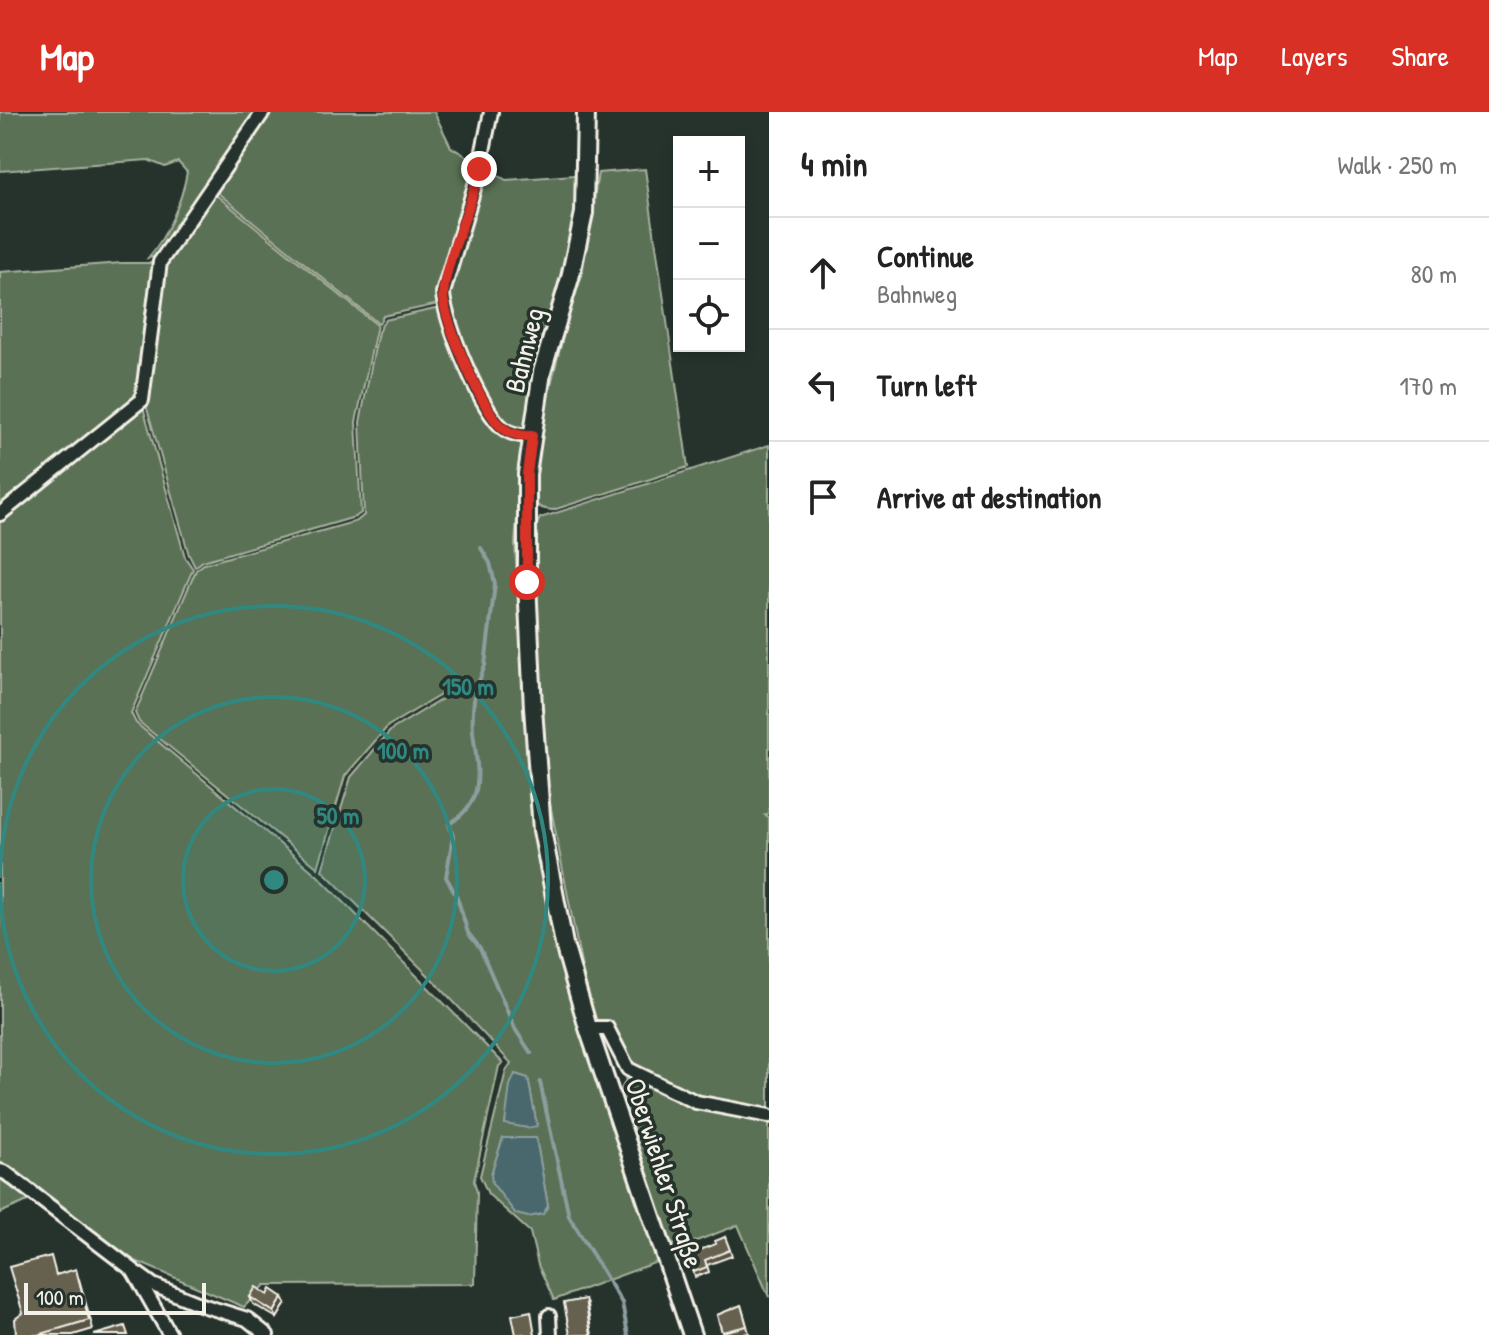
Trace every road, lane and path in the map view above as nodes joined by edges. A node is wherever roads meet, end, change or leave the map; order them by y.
1 (263, 112) edge
2 (491, 112) edge
3 (586, 112) edge
4 (532, 436) junction
5 (0, 514) edge
6 (588, 1028) junction
7 (769, 1116) edge
8 (0, 1171) edge
9 (133, 1270) junction
10 (549, 1316) dead end
11 (170, 1335) edge
12 (267, 1335) edge
13 (550, 1335) edge
14 (692, 1335) edge

1 - 5 street
2 - 4 street
3 - 4 main road, Bahnweg
4 - 6 main road, Bahnweg
6 - 7 street
6 - 14 main road, Oberwiehler Straße
8 - 9 street
9 - 11 street
9 - 12 street
10 - 13 street

